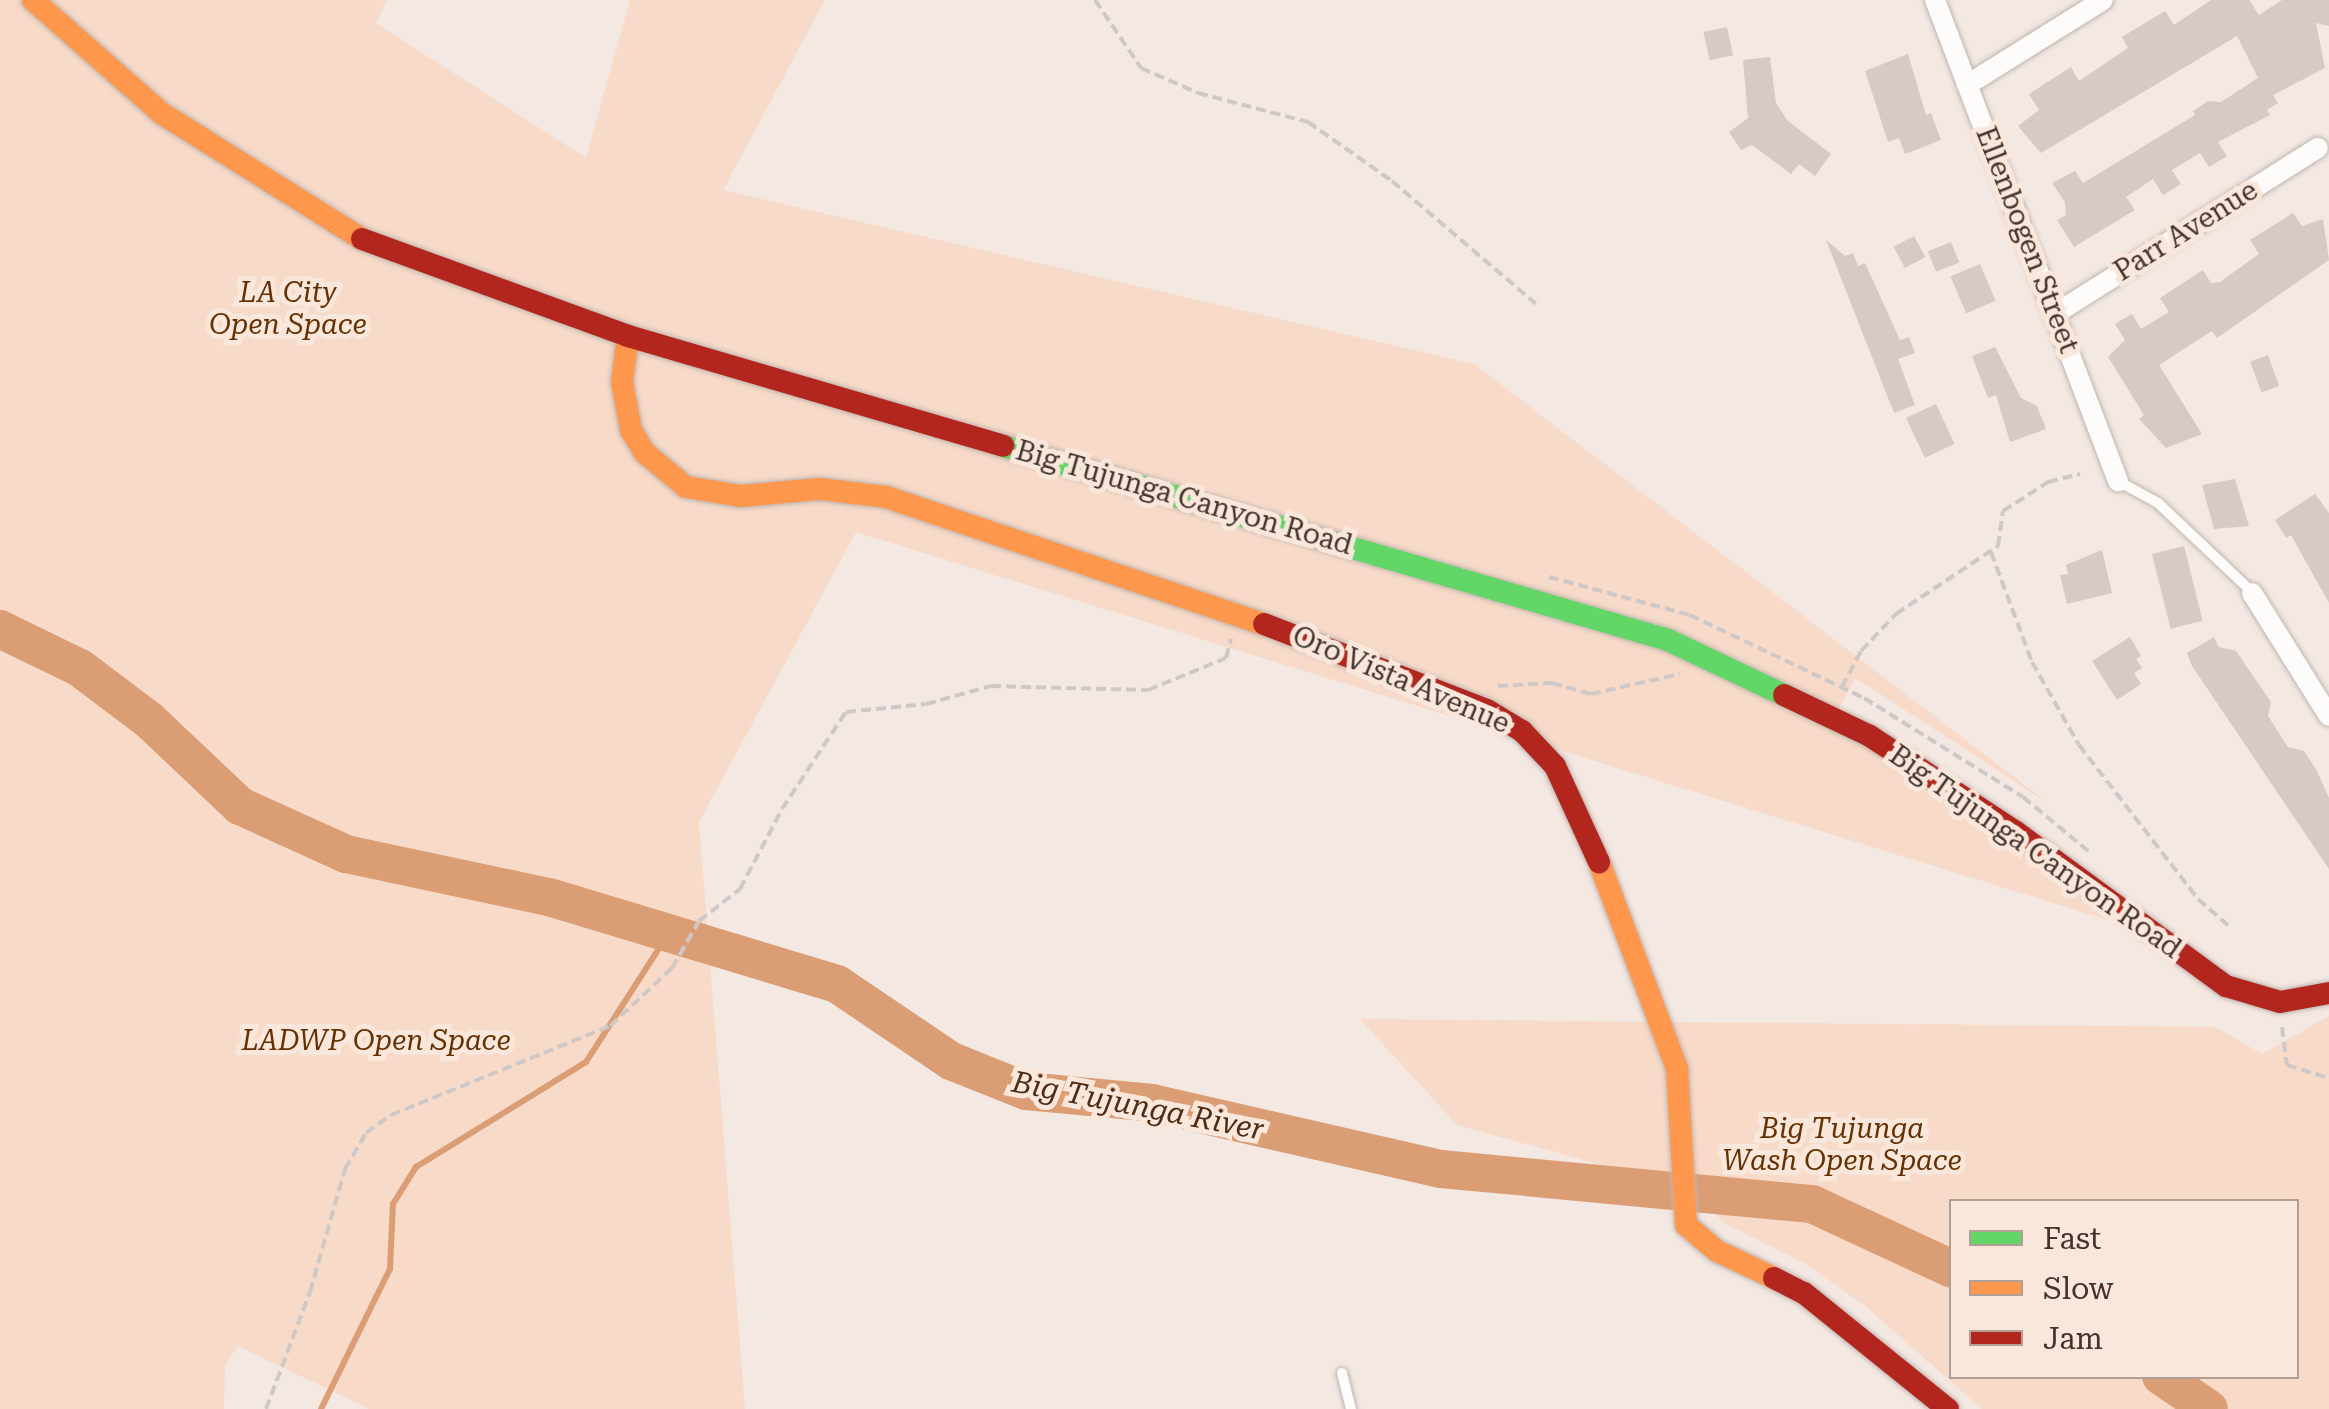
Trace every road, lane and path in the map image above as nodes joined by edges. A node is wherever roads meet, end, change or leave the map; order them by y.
1 (33, 0) edge
2 (1095, 0) edge
3 (1935, 0) edge
4 (2103, 0) edge
5 (1967, 85) junction
6 (2318, 148) dead end
7 (1536, 304) dead end
8 (2055, 314) junction
9 (628, 336) junction
10 (2080, 474) dead end
11 (2118, 481) joint
12 (1991, 552) junction
13 (2252, 593) joint
14 (1239, 614) junction
15 (1684, 672) dead end
16 (1842, 688) dead end
17 (1460, 700) junction
18 (2329, 716) edge
19 (2229, 926) dead end
20 (2329, 993) edge
21 (2280, 1002) junction
22 (2329, 1078) edge
23 (1342, 1373) dead end
24 (266, 1409) edge
25 (1351, 1409) edge
26 (1948, 1409) edge

1 - 9 street, Big Tujunga Canyon Road
2 - 7 path
3 - 5 street, Ellenbogen Street
4 - 5 street
5 - 8 street, Ellenbogen Street
6 - 8 street, Parr Avenue
8 - 11 street, Ellenbogen Street
9 - 14 street, Oro Vista Avenue
9 - 21 street, Big Tujunga Canyon Road
10 - 12 path
11 - 13 lane
12 - 16 path
12 - 19 path
13 - 18 street
14 - 17 street, Oro Vista Avenue
14 - 24 path
15 - 17 path
17 - 26 street, Oro Vista Avenue
20 - 21 street, Big Tujunga Canyon Road
21 - 22 path
23 - 25 lane

